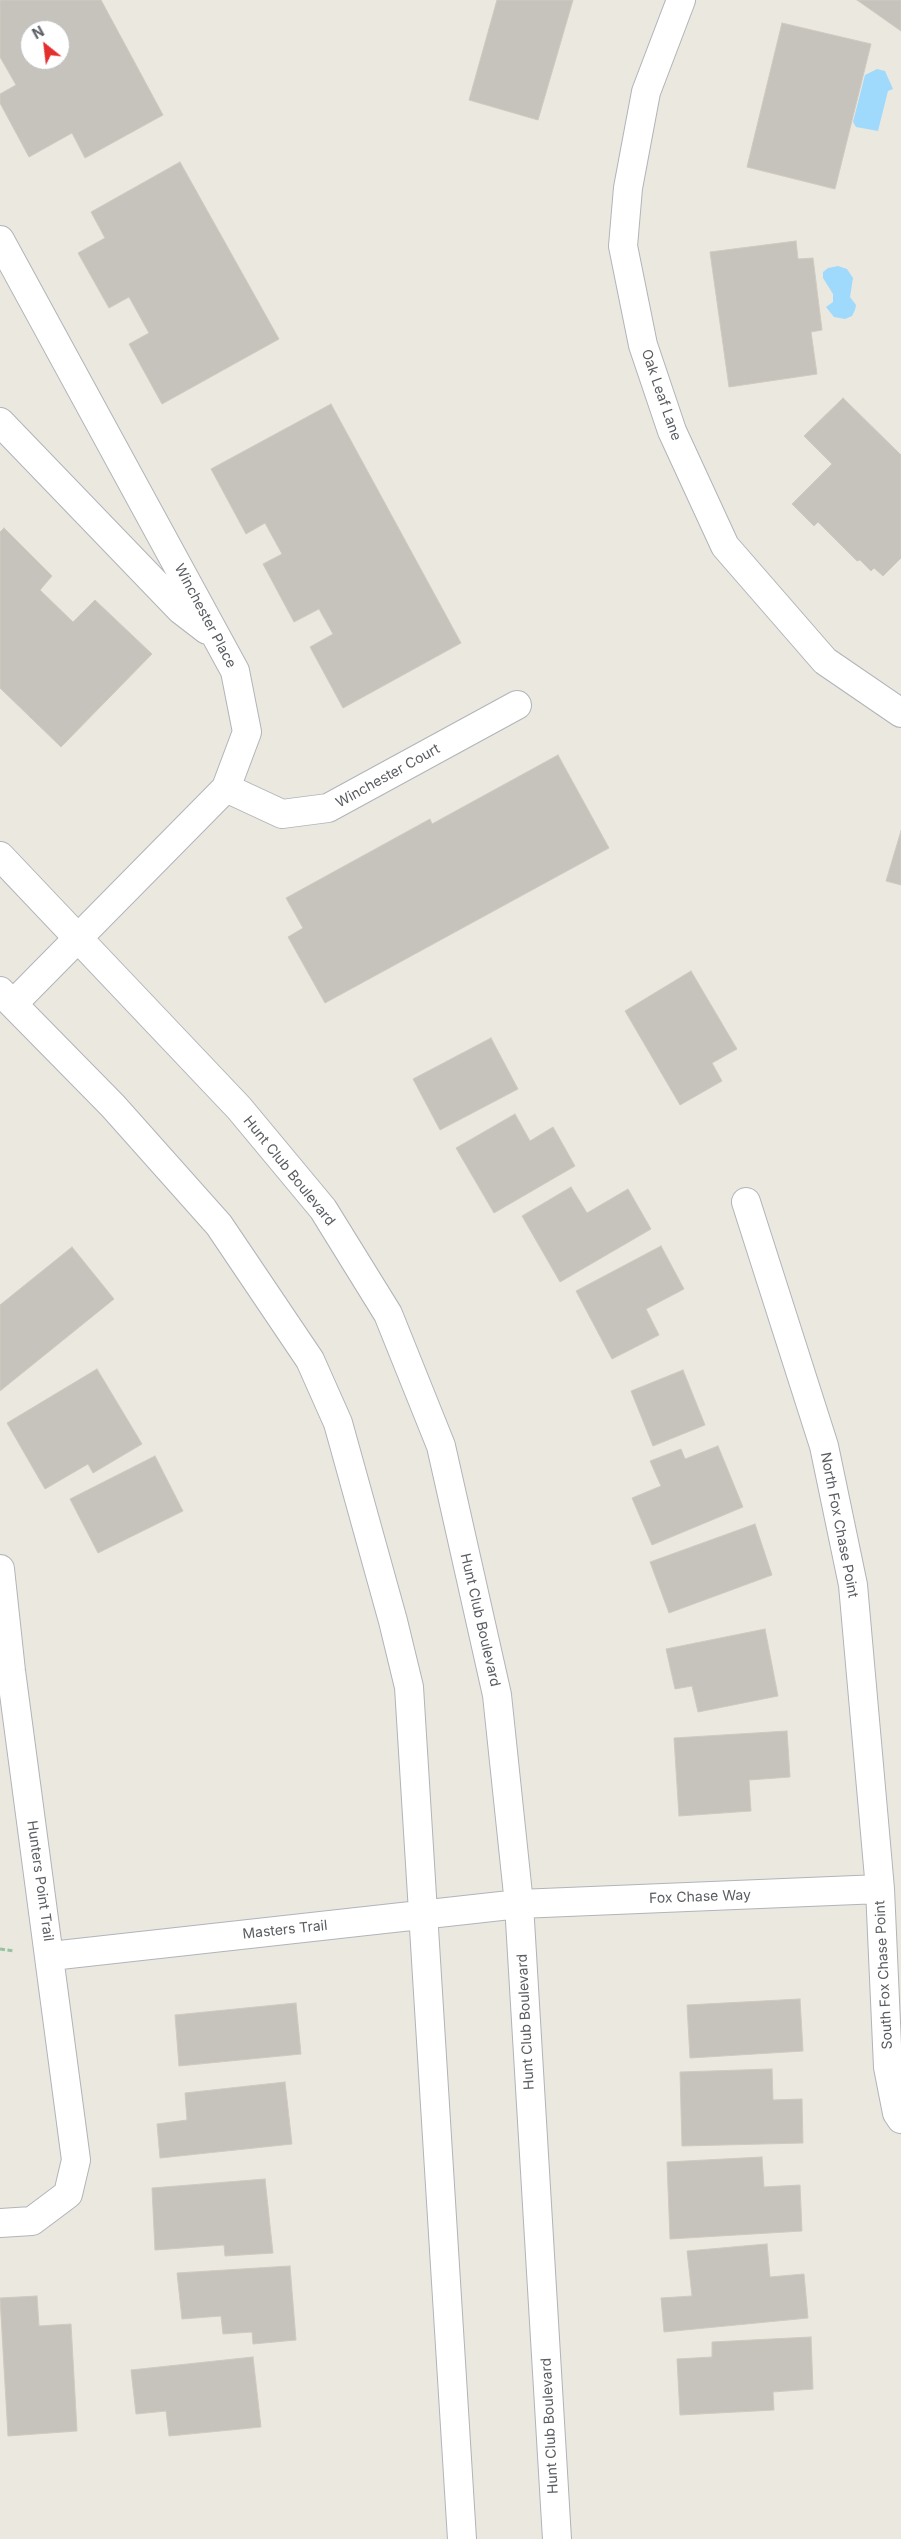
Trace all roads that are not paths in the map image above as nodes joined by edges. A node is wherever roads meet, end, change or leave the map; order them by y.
1 (681, 0) edge
2 (0, 240) edge
3 (0, 422) edge
4 (216, 637) junction
5 (517, 705) dead end
6 (901, 712) edge
7 (226, 788) junction
8 (0, 856) edge
9 (79, 938) junction
10 (6, 997) edge
11 (746, 1202) dead end
12 (0, 1568) edge
13 (6, 1671) edge
14 (880, 1889) junction
15 (519, 1904) junction
16 (423, 1915) junction
17 (51, 1956) junction
18 (901, 2119) edge
19 (0, 2223) edge
20 (462, 2539) edge
21 (557, 2539) edge

1 - 6 street, Oak Leaf Lane
2 - 4 street, Winchester Place
3 - 4 street
4 - 7 street, Winchester Place
5 - 7 street, Winchester Court
7 - 9 street, Winchester Place
8 - 9 street, Hunt Club Boulevard
9 - 10 street, Winchester Place
9 - 15 street, Hunt Club Boulevard
10 - 16 street
11 - 14 street, North Fox Chase Point
12 - 13 street, Hunters Point Trail
13 - 17 street, Hunters Point Trail
14 - 15 street, Fox Chase Way
14 - 18 street, South Fox Chase Point
15 - 16 street, Masters Trail
15 - 21 street, Hunt Club Boulevard
16 - 17 street, Masters Trail
16 - 20 street
17 - 19 street, Hunters Point Trail

